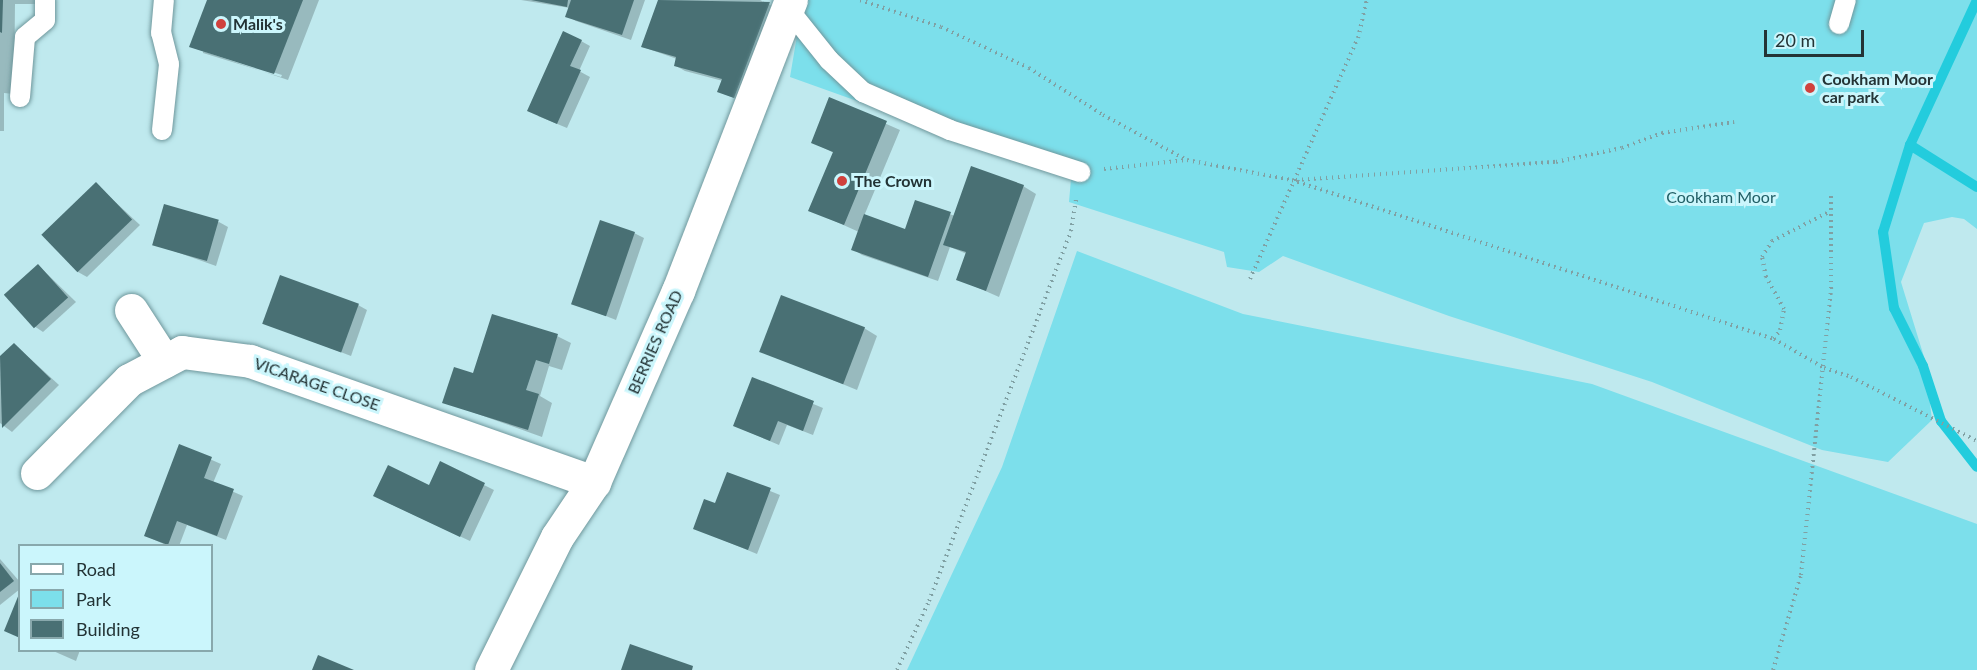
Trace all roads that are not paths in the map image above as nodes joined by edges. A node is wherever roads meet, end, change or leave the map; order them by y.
1 (45, 0) edge
2 (164, 0) edge
3 (1846, 0) edge
4 (790, 5) edge
5 (1839, 24) dead end
6 (20, 97) dead end
7 (162, 130) dead end
8 (1080, 172) road end
9 (131, 310) dead end
10 (164, 361) junction
11 (37, 473) dead end
12 (594, 482) junction
13 (491, 670) edge

1 - 6 lane
2 - 7 lane
3 - 5 lane
4 - 8 lane
4 - 12 street, BERRIES ROAD
9 - 10 street
10 - 11 street, VICARAGE CLOSE
10 - 12 street, VICARAGE CLOSE
12 - 13 street, BERRIES ROAD

